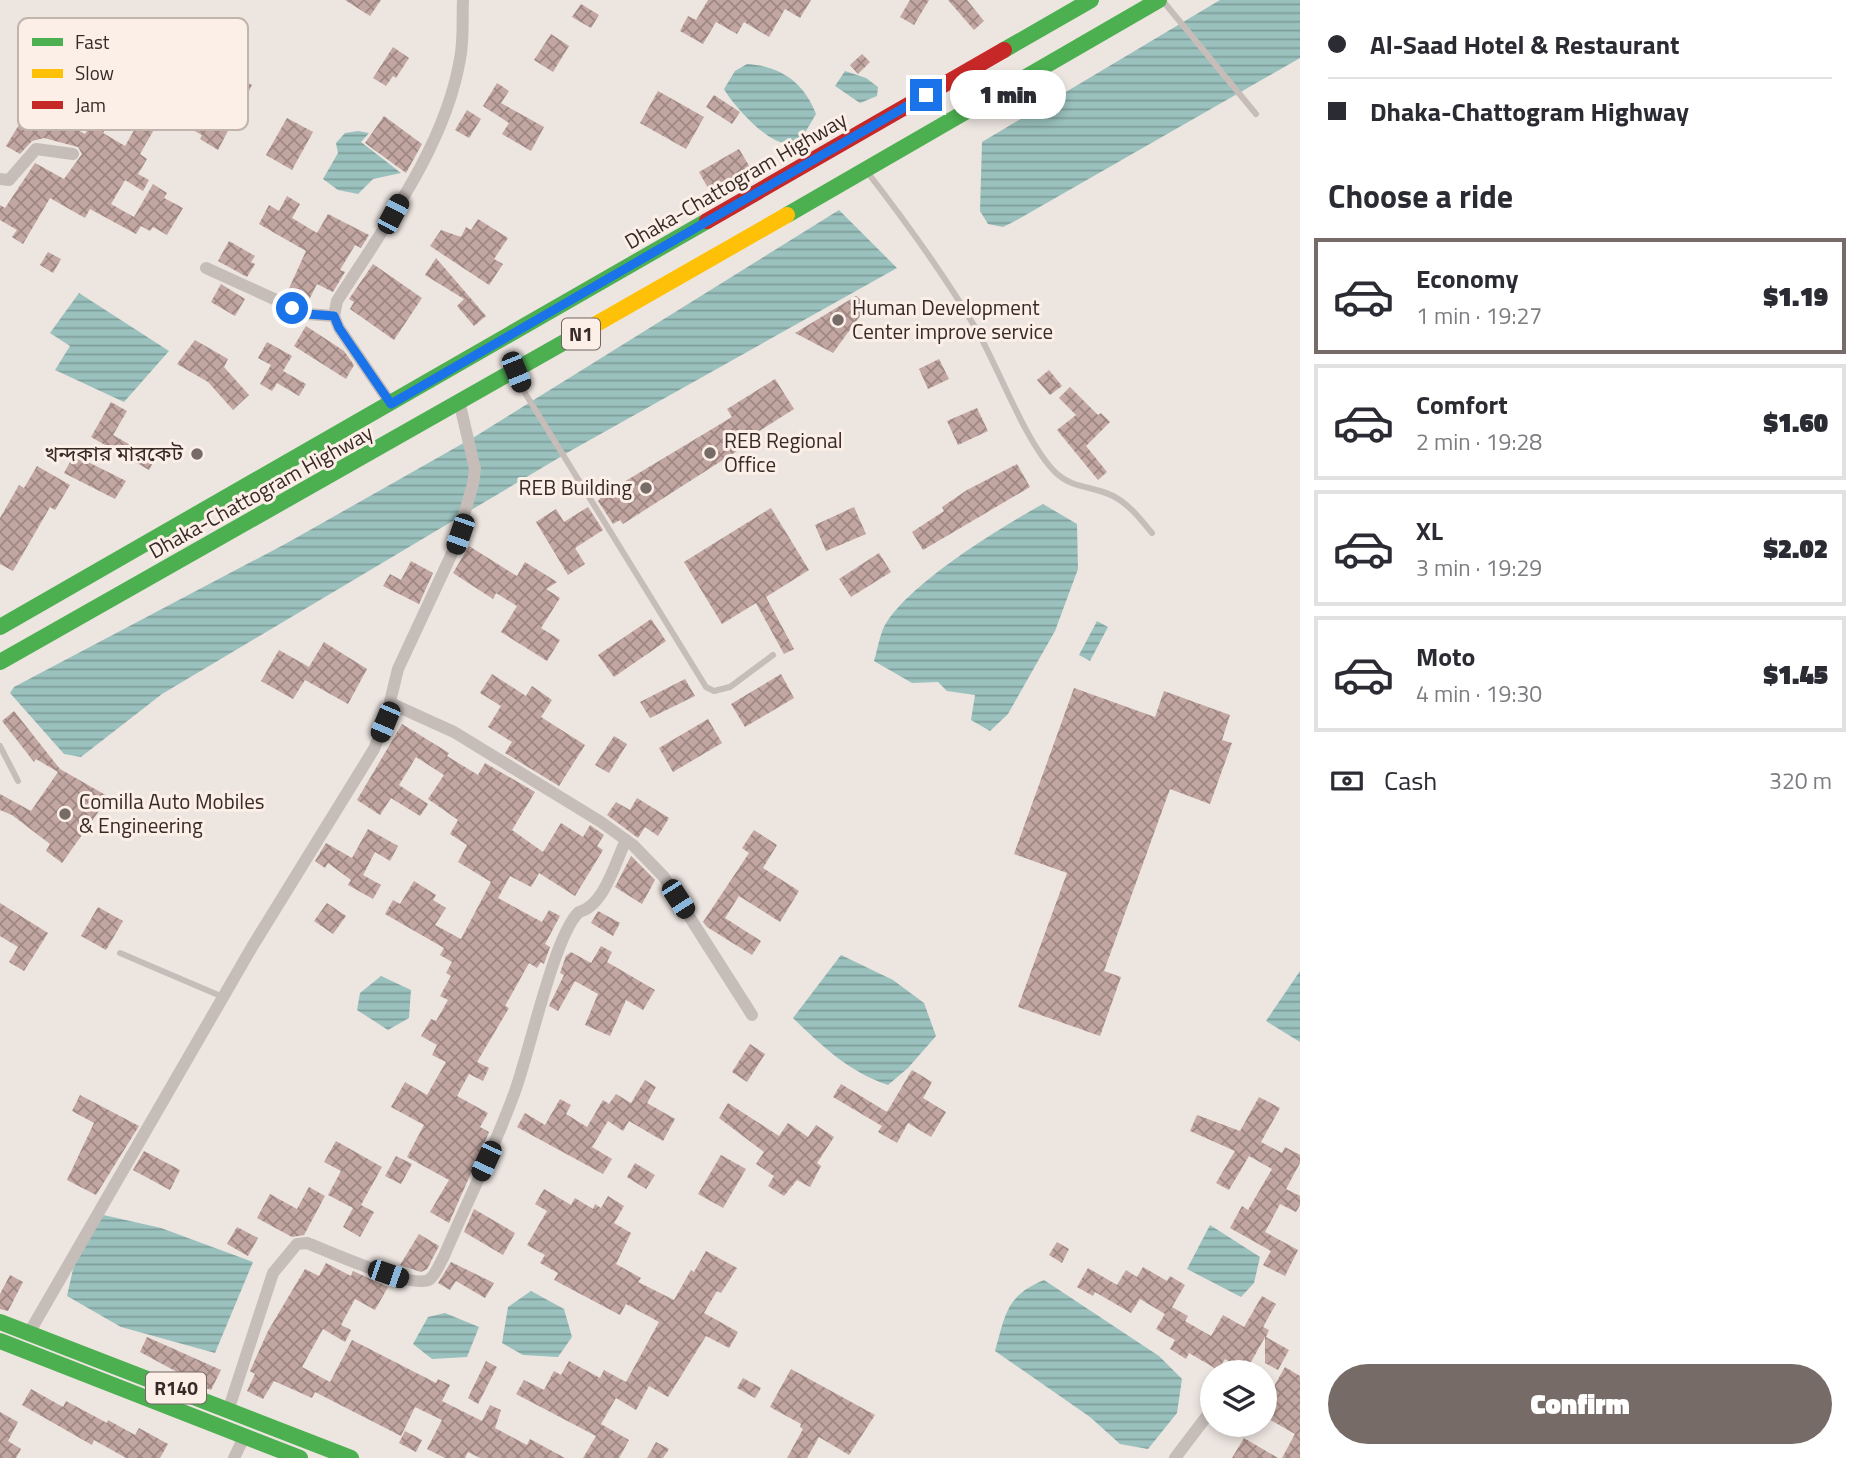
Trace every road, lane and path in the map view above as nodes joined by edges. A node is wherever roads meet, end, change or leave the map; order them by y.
1 (463, 0) edge
2 (1091, 0) edge
3 (1160, 0) edge
4 (1256, 114) dead end
5 (73, 154) dead end
6 (864, 168) junction
7 (0, 179) edge
8 (206, 268) dead end
9 (334, 316) junction
10 (453, 368) junction
11 (516, 372) junction
12 (466, 401) junction
13 (391, 404) junction
14 (1152, 533) dead end
15 (0, 627) edge
16 (773, 656) dead end
17 (0, 662) edge
18 (390, 703) junction
19 (0, 746) edge
20 (18, 781) dead end
21 (626, 840) junction
22 (120, 953) dead end
23 (223, 997) junction
24 (752, 1015) dead end
25 (0, 1322) edge
26 (29, 1333) junction
27 (0, 1341) edge
28 (229, 1408) junction
29 (1200, 1425) edge
30 (244, 1437) junction
31 (234, 1458) edge
32 (300, 1458) edge
33 (351, 1458) edge
34 (1175, 1458) edge

1 - 9 street
2 - 10 main road, Dhaka-Chattogram Highway / N1
3 - 4 lane
3 - 6 main road, Dhaka-Chattogram Highway / N1
5 - 7 street
6 - 11 main road, Dhaka-Chattogram Highway / N1
6 - 14 lane
8 - 9 street
9 - 13 street
10 - 12 main road
10 - 13 main road, Dhaka-Chattogram Highway / N1
11 - 12 main road, Dhaka-Chattogram Highway / N1
11 - 16 lane
12 - 17 main road, Dhaka-Chattogram Highway / N1
12 - 18 street
13 - 15 main road, Dhaka-Chattogram Highway / N1
18 - 21 street
18 - 23 street
19 - 20 lane
21 - 24 street
21 - 28 street
22 - 23 lane
23 - 26 street
25 - 26 main road, R140
26 - 28 main road, R140
27 - 30 main road, R140
28 - 33 main road, R140
29 - 34 street
30 - 31 street
30 - 32 main road, R140

